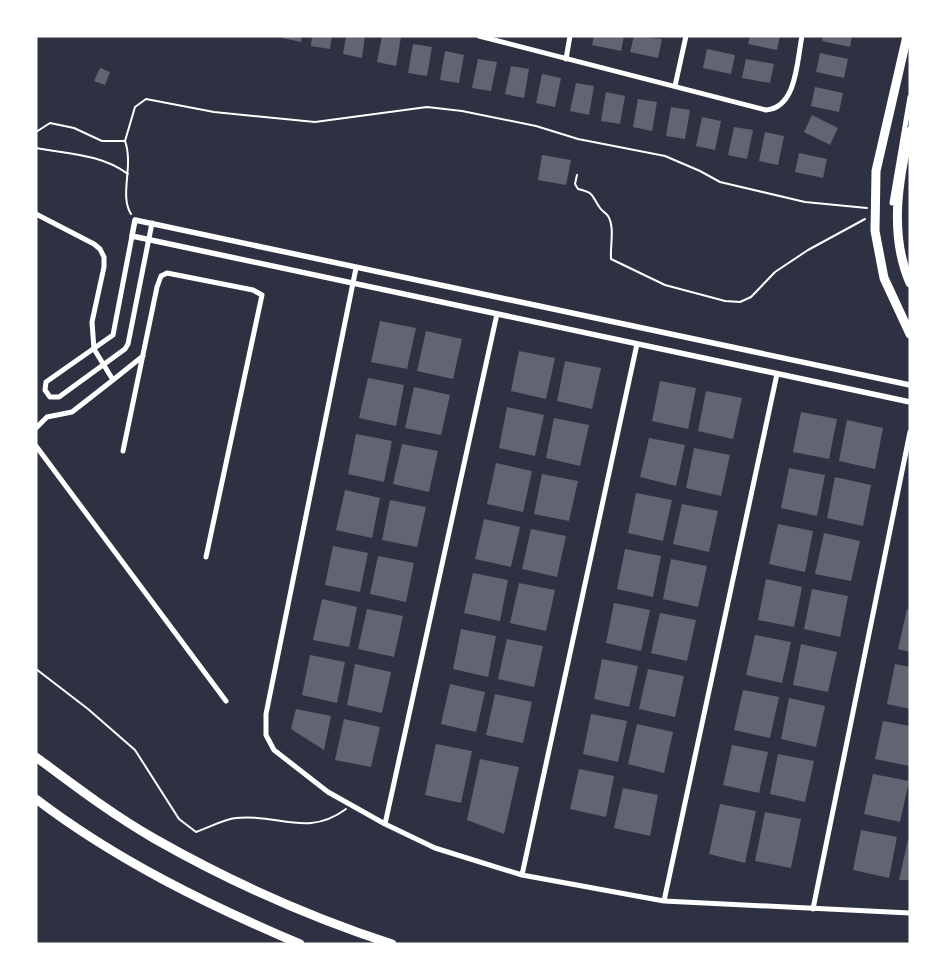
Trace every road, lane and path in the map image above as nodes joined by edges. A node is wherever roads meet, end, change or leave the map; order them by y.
1 (478, 36) edge
2 (570, 36) edge
3 (686, 36) edge
4 (802, 36) edge
5 (907, 36) edge
6 (566, 58) junction
7 (675, 86) junction
8 (910, 97) edge
9 (910, 131) edge
10 (36, 132) edge
11 (125, 140) junction
12 (36, 148) edge
13 (128, 174) junction
14 (577, 175) dead end
15 (892, 203) dead end
16 (873, 209) dead end
17 (36, 214) edge
18 (866, 219) dead end
19 (135, 220) junction
20 (152, 223) junction
21 (132, 236) junction
22 (149, 239) junction
23 (356, 268) junction
24 (353, 283) junction
25 (910, 283) edge
26 (497, 314) junction
27 (910, 334) edge
28 (637, 344) junction
29 (94, 349) junction
30 (143, 356) junction
31 (103, 364) junction
32 (777, 374) junction
33 (113, 380) junction
34 (910, 385) edge
35 (910, 402) edge
36 (36, 428) edge
37 (910, 432) edge
38 (36, 446) edge
39 (123, 451) dead end
40 (206, 557) dead end
41 (36, 669) edge
42 (226, 701) dead end
43 (36, 757) edge
44 (36, 799) edge
45 (351, 806) junction
46 (385, 824) junction
47 (522, 874) junction
48 (664, 901) junction
49 (813, 909) junction
50 (910, 913) edge
51 (300, 944) edge
52 (392, 944) edge

1 - 6 street
2 - 6 street
3 - 7 street
4 - 7 street
5 - 27 highway
6 - 7 street
8 - 15 street
9 - 25 highway
10 - 11 path
11 - 13 path
11 - 16 path
12 - 13 path
13 - 19 path
14 - 18 path
17 - 29 street
19 - 20 street
19 - 21 street
20 - 22 street
20 - 23 street
21 - 22 street
21 - 29 street
22 - 24 street
22 - 31 street
23 - 24 street
23 - 34 street
24 - 26 street
24 - 45 street
26 - 28 street
26 - 46 street
28 - 32 street
28 - 47 street
29 - 31 street
29 - 31 street
30 - 33 street
30 - 39 street
30 - 40 street
31 - 33 street
32 - 35 street
32 - 48 street
33 - 36 street
37 - 49 street
38 - 42 street
41 - 45 path
43 - 52 highway
44 - 51 highway
45 - 46 street
46 - 47 street
47 - 48 street
48 - 49 street
49 - 50 street

